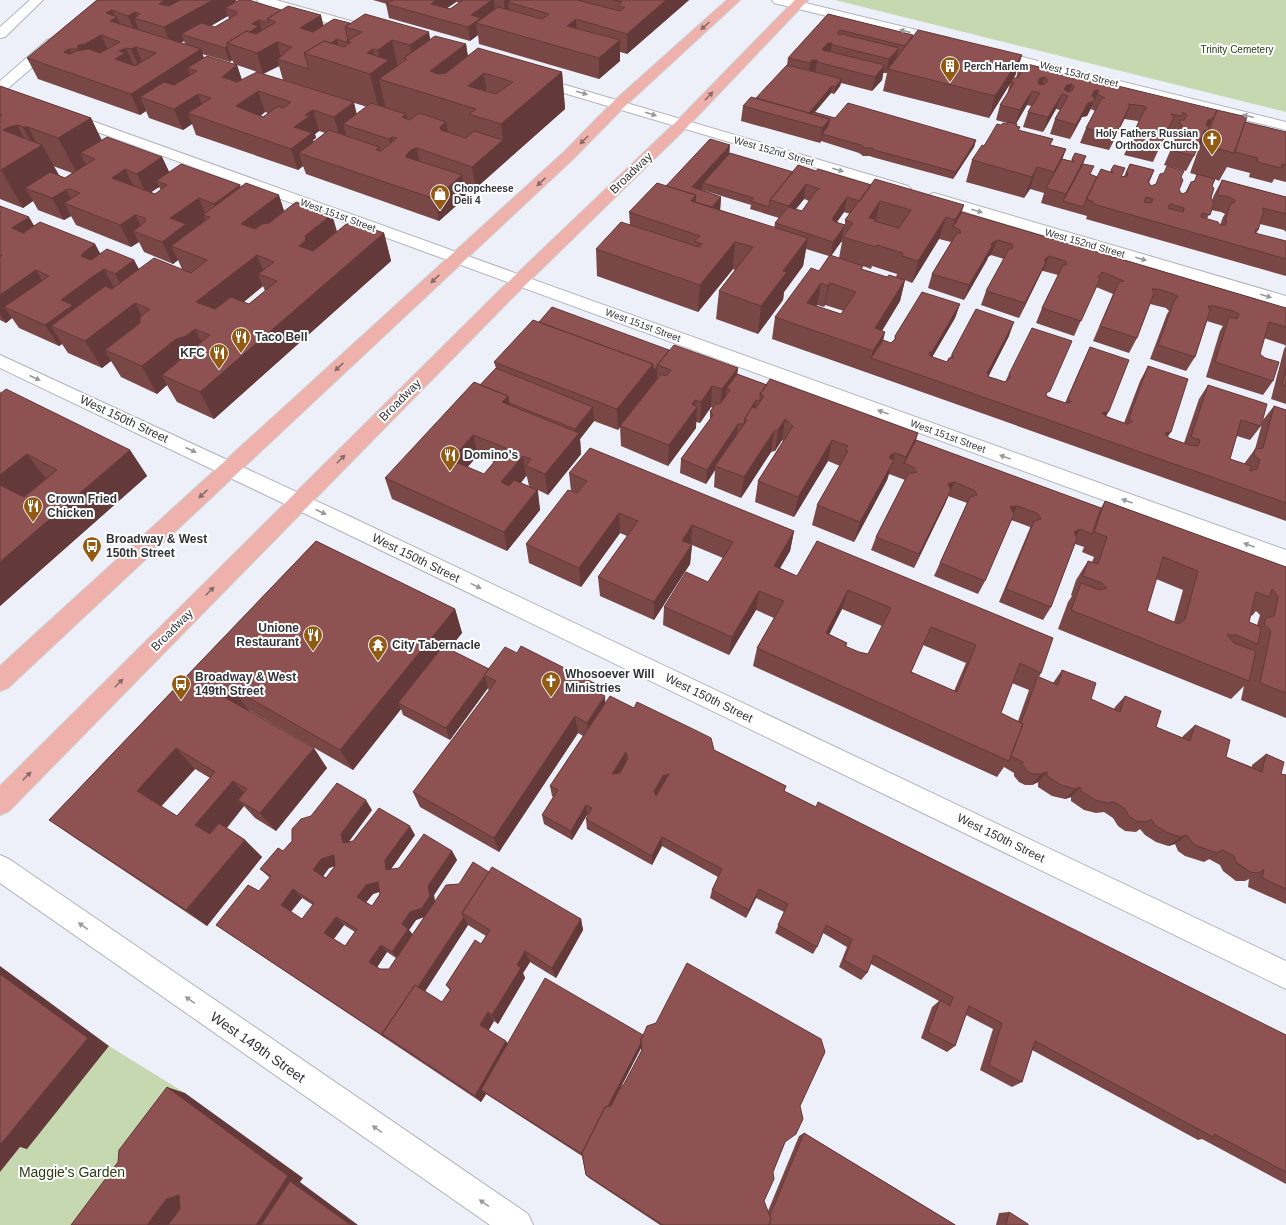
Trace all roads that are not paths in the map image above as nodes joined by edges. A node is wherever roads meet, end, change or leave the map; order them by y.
1 (36, 0) edge
2 (263, 0) edge
3 (734, 0) edge
4 (778, 0) edge
5 (800, 2) edge
6 (370, 31) edge
7 (0, 34) edge
8 (59, 36) edge
9 (954, 44) edge
10 (977, 49) edge
11 (523, 76) edge
12 (4, 92) edge
13 (619, 104) junction
14 (50, 110) edge
15 (682, 124) junction
16 (1286, 126) edge
17 (458, 258) junction
18 (520, 280) junction
19 (1286, 302) edge
20 (0, 361) edge
21 (230, 469) junction
22 (299, 502) junction
23 (1286, 559) edge
24 (0, 681) edge
25 (0, 803) edge
26 (0, 868) edge
27 (1286, 975) edge
28 (517, 1225) edge

1 - 7 street
2 - 6 street
3 -> 13 main road
4 - 5 street
9 -> 5 street
15 -> 5 main road, Broadway
8 - 12 street
16 -> 10 street, West 153rd Street
11 -> 13 street, West 152nd Street
13 -> 15 street, West 152nd Street
13 -> 17 main road
14 - 17 street, West 151st Street
15 - 18 main road, Broadway
15 -> 19 street, West 152nd Street
17 - 18 street, West 151st Street
17 -> 21 main road
22 -> 18 main road, Broadway
23 -> 18 street, West 151st Street
20 -> 21 street, West 150th Street
21 - 22 street, West 150th Street
21 -> 24 main road
25 -> 22 main road, Broadway
22 -> 27 street, West 150th Street
28 -> 26 street, West 149th Street

